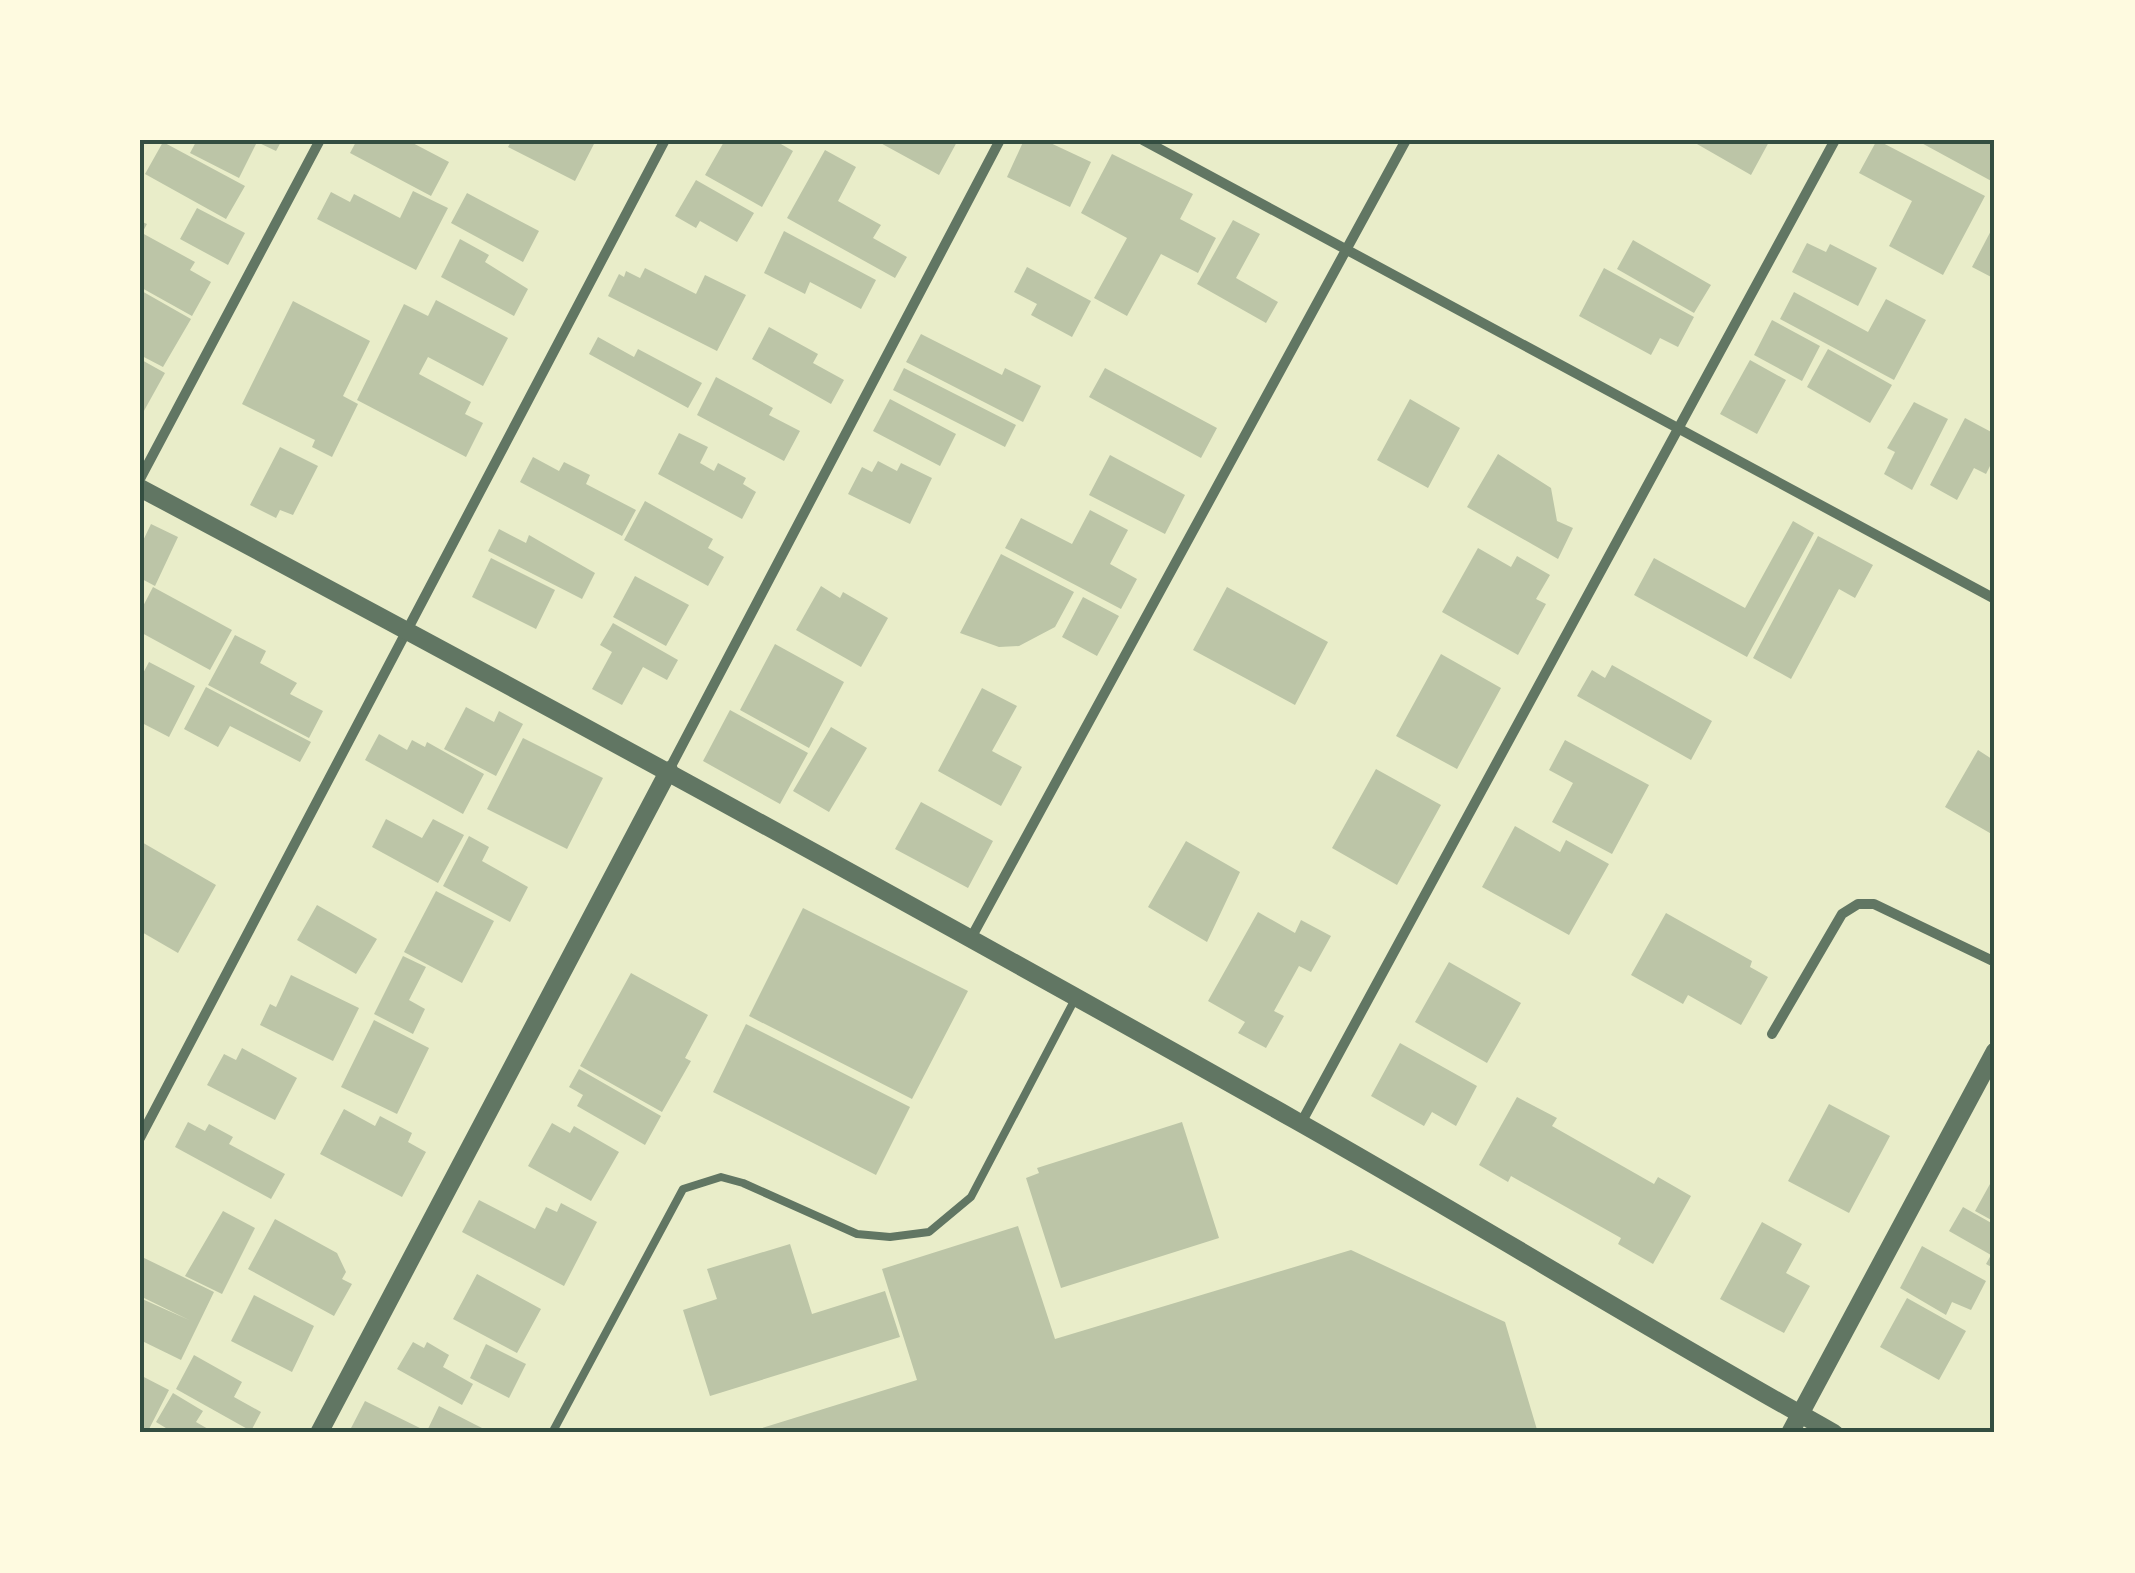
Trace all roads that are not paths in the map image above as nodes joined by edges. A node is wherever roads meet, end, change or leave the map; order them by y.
1 (320, 140) edge
2 (664, 140) edge
3 (1000, 140) edge
4 (1142, 140) edge
5 (1406, 140) edge
6 (1835, 140) edge
7 (1346, 250) junction
8 (1678, 428) junction
9 (140, 479) edge
10 (140, 488) edge
11 (1995, 599) edge
12 (404, 629) junction
13 (669, 770) junction
14 (971, 938) junction
15 (1995, 962) edge
16 (1076, 997) junction
17 (1772, 1034) dead end
18 (1995, 1052) edge
19 (1300, 1123) junction
20 (140, 1138) edge
21 (1800, 1414) junction
22 (318, 1433) edge
23 (552, 1433) edge
24 (1790, 1433) edge
25 (1834, 1433) edge

1 - 9 street
2 - 12 street
3 - 13 street
4 - 7 street
5 - 7 street
6 - 8 street
7 - 8 street
7 - 14 street
8 - 11 street
8 - 19 street
10 - 12 street
12 - 13 street
12 - 20 street
13 - 14 street
13 - 22 street
14 - 16 street
15 - 17 street
16 - 19 street
16 - 23 lane
18 - 21 street
19 - 21 street
21 - 24 street
21 - 25 street

